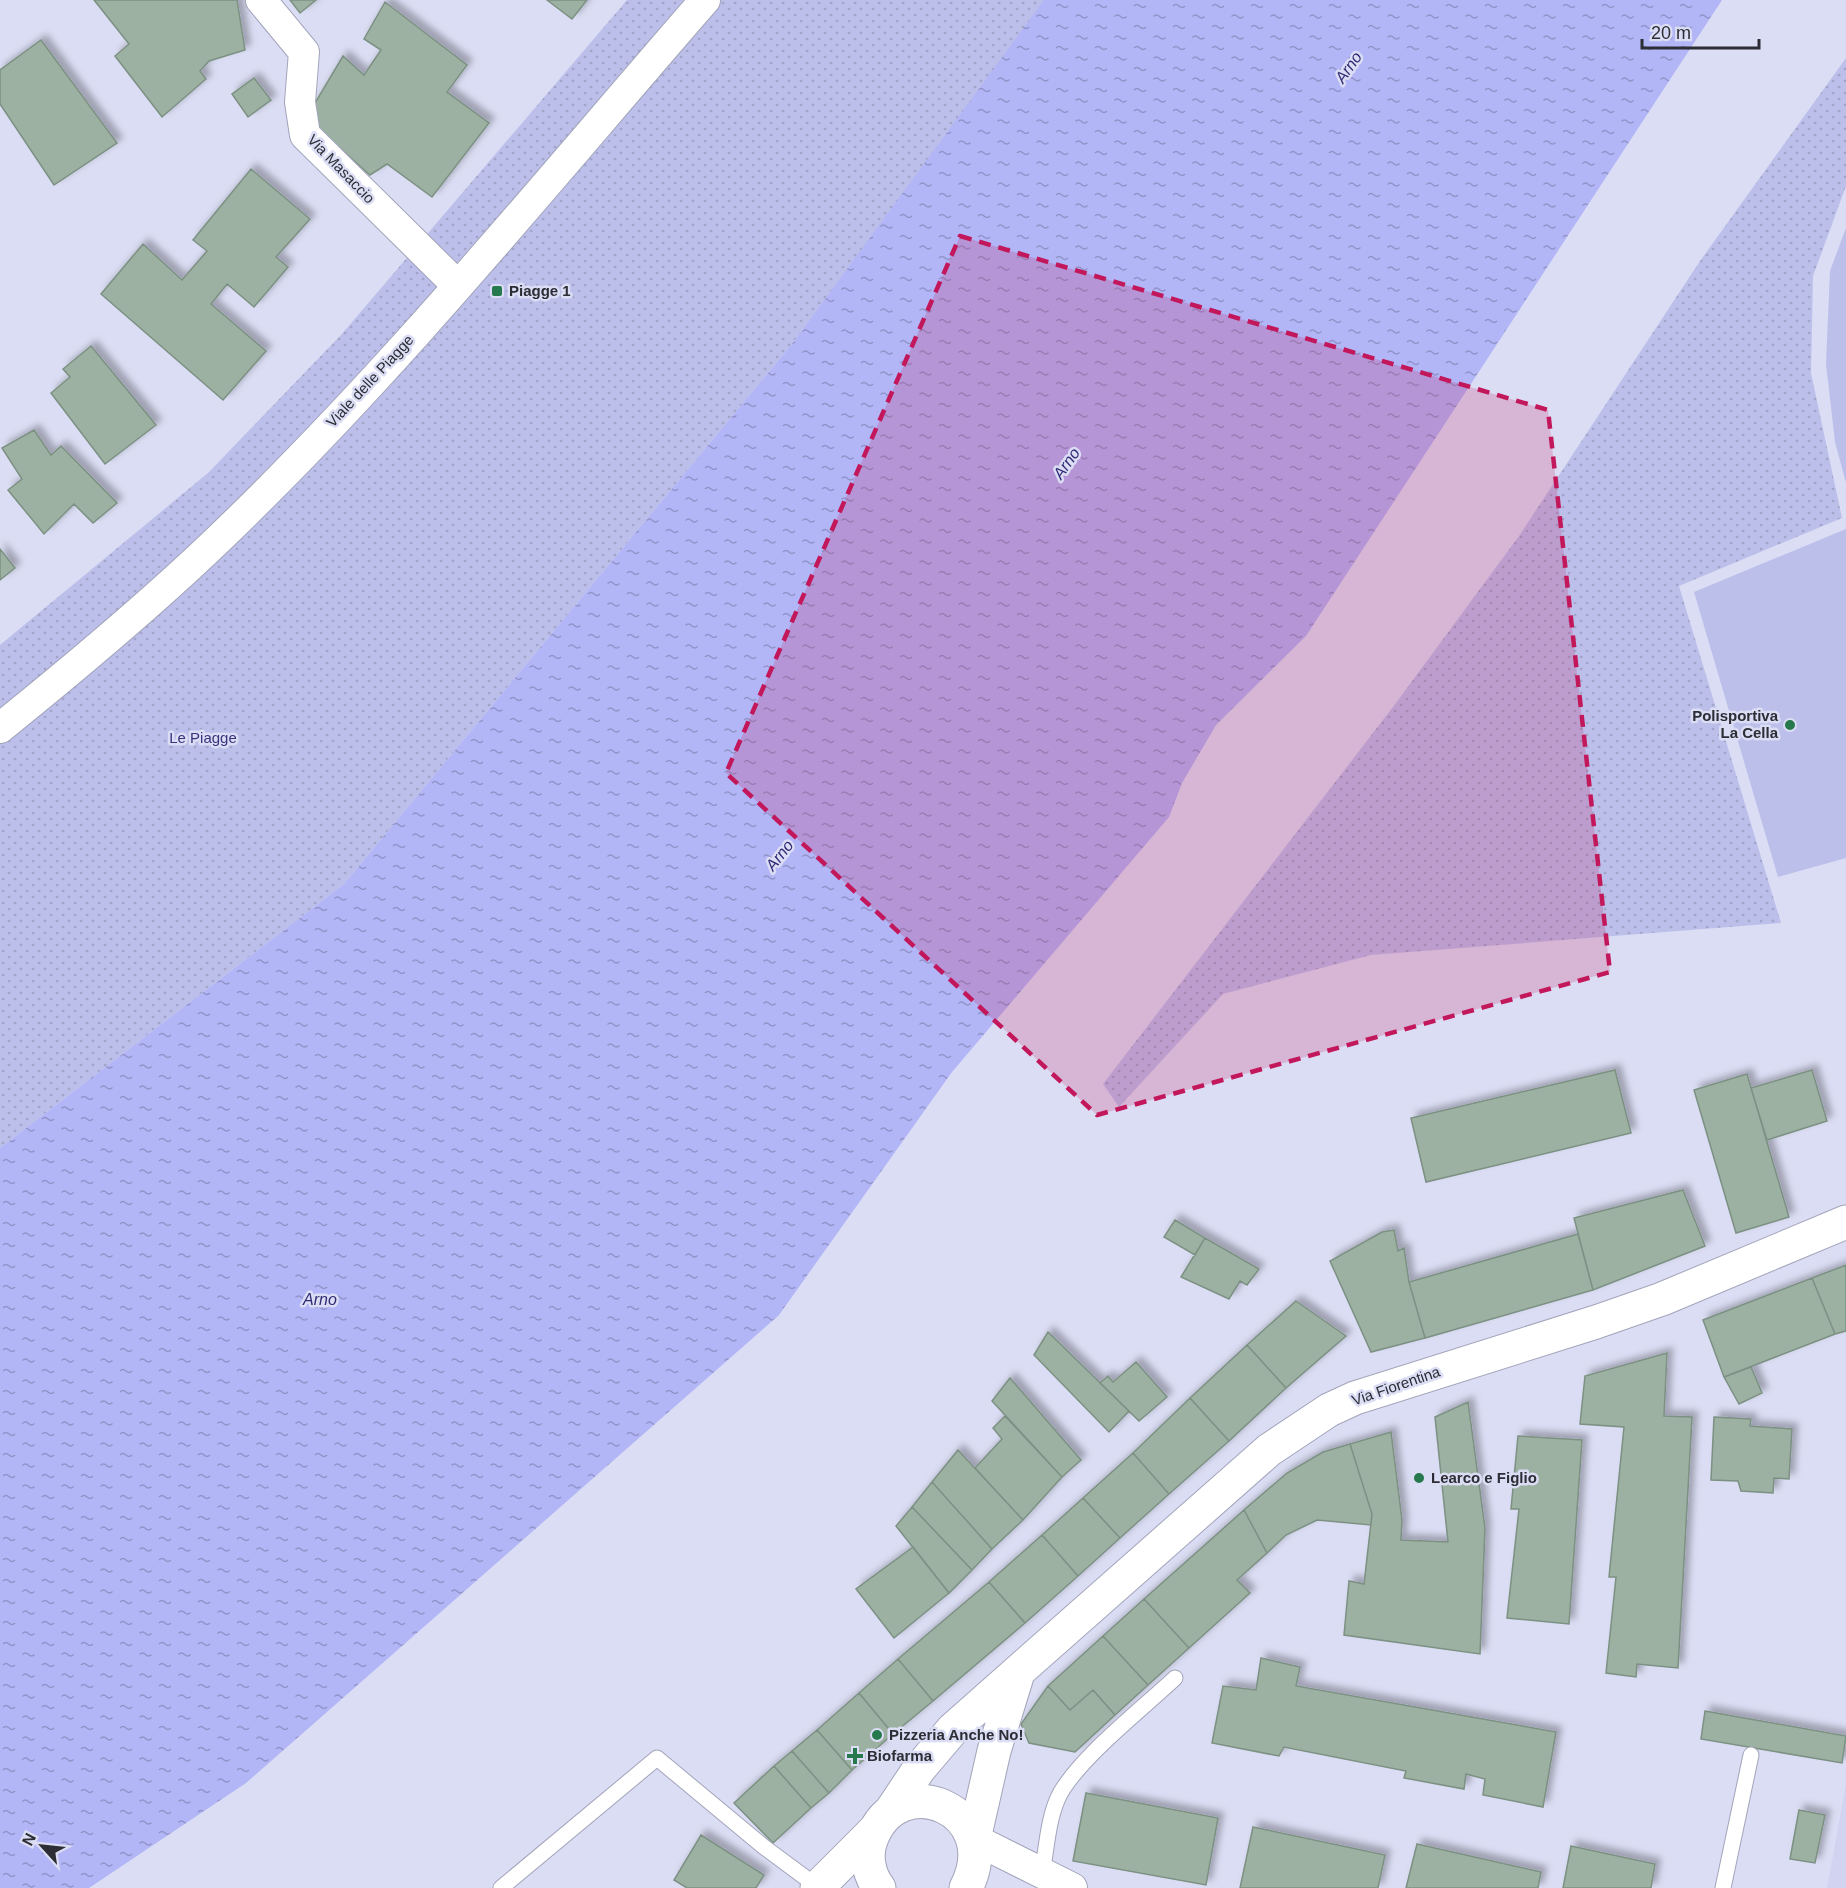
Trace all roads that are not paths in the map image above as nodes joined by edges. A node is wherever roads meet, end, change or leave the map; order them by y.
1 (261, 0) edge
2 (705, 0) edge
3 (457, 285) junction
4 (0, 728) edge
5 (1846, 1222) edge
6 (1018, 1673) junction
7 (1175, 1678) dead end
8 (1751, 1755) dead end
9 (882, 1821) junction
10 (974, 1839) junction
11 (1042, 1873) junction
12 (501, 1888) edge
13 (818, 1888) edge
14 (879, 1888) edge
15 (966, 1888) edge
16 (1072, 1888) edge
17 (1723, 1888) edge

1 - 3 street, Via Masaccio
2 - 3 street, Viale delle Piagge
3 - 4 street, Viale delle Piagge
5 - 6 main road, Via Fiorentina
6 - 9 main road, Via Fiorentina
6 - 10 main road, Via Fiorentina
7 - 11 lane
8 - 17 lane
9 - 10 main road
9 - 13 main road, Via Fiorentina
9 - 14 main road
10 - 11 street
10 - 15 main road, Via Fiorentina
11 - 16 street
12 - 13 lane

